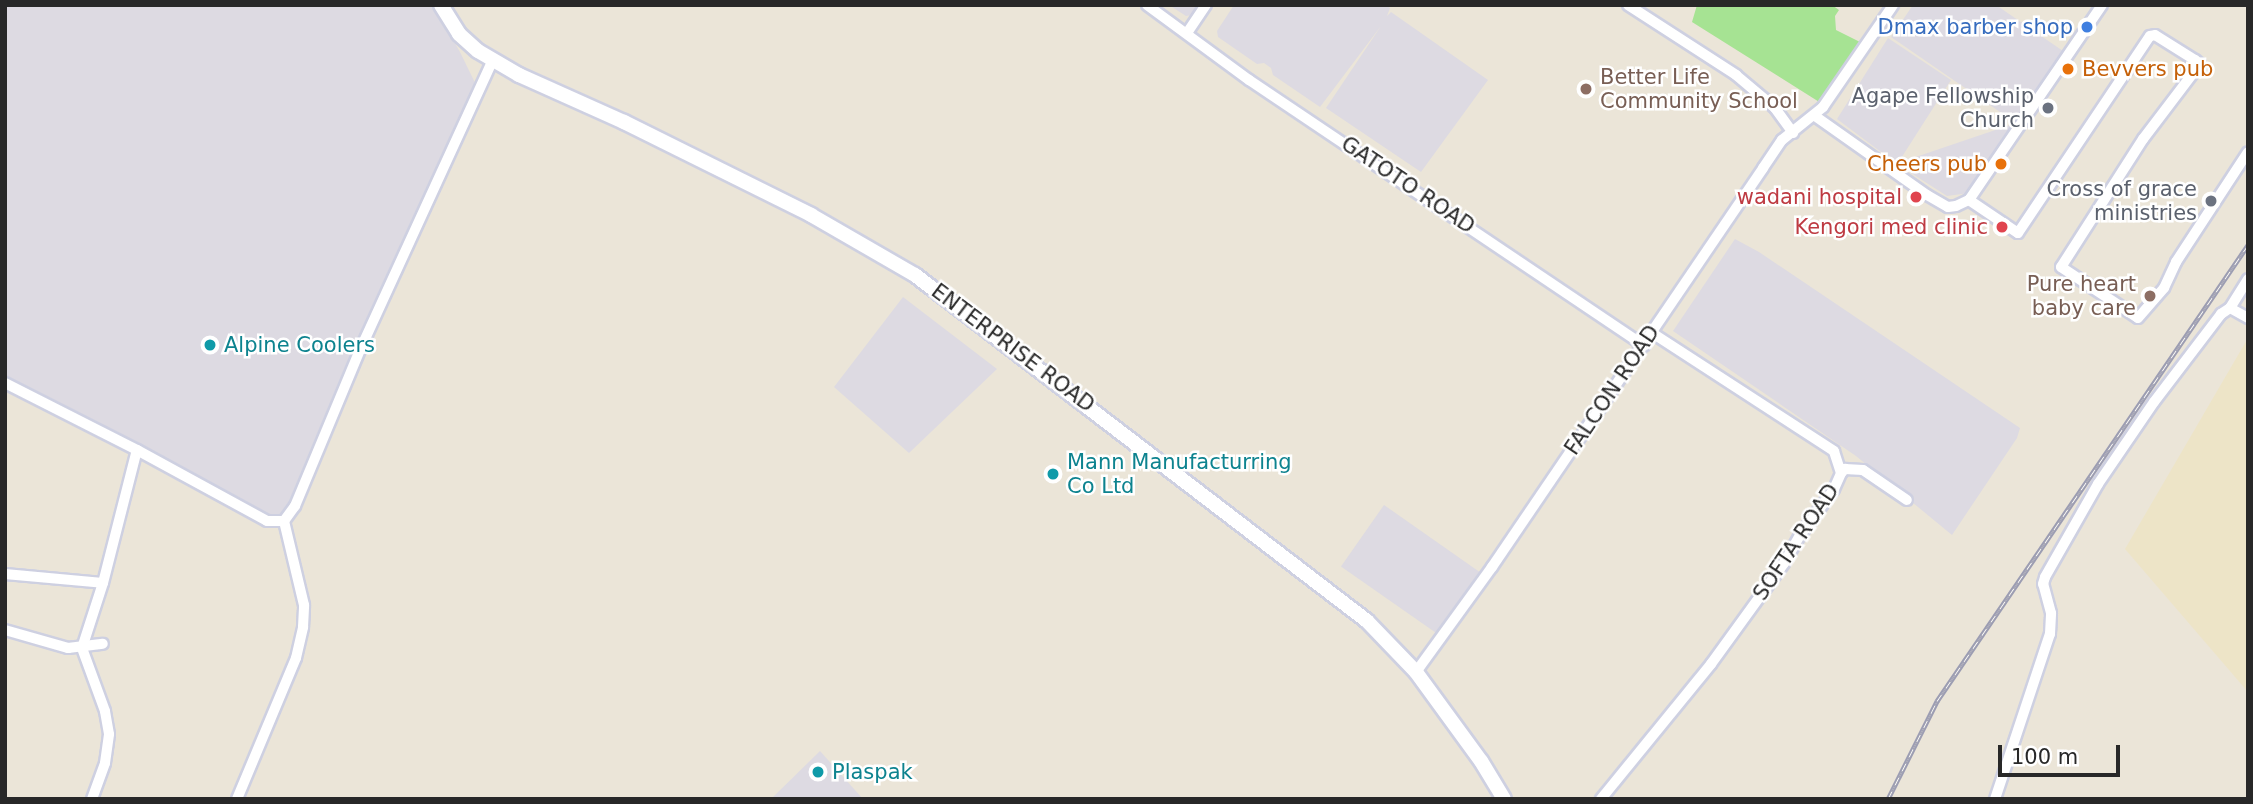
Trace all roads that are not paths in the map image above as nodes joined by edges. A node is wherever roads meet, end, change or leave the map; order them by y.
1 (441, 5) edge
2 (1147, 5) edge
3 (1206, 5) edge
4 (1628, 5) edge
5 (1893, 5) edge
6 (2102, 5) edge
7 (1187, 33) junction
8 (493, 59) junction
9 (1815, 116) junction
10 (1794, 133) junction
11 (2248, 152) edge
12 (1969, 200) junction
13 (2248, 279) edge
14 (2230, 308) junction
15 (2248, 318) edge
16 (1652, 333) junction
17 (1644, 345) junction
18 (5, 383) edge
19 (137, 450) junction
20 (1841, 473) junction
21 (1907, 500) dead end
22 (284, 521) junction
23 (5, 574) edge
24 (103, 583) junction
25 (5, 630) edge
26 (103, 644) dead end
27 (82, 648) junction
28 (1416, 672) junction
29 (92, 799) edge
30 (237, 799) edge
31 (1504, 799) edge
32 (1601, 799) edge
33 (1995, 799) edge

1 - 8 main road, ENTERPRISE ROAD
2 - 7 street, GATOTO ROAD
3 - 7 street
4 - 10 street
5 - 9 street, FALCON ROAD
6 - 12 street
7 - 17 street, GATOTO ROAD
8 - 22 street
8 - 28 main road, ENTERPRISE ROAD
9 - 10 street, FALCON ROAD
9 - 12 street
10 - 16 street, FALCON ROAD
11 - 12 street
13 - 14 street
14 - 15 street
14 - 33 street
16 - 17 street, FALCON ROAD
16 - 20 street, SOFTA ROAD
17 - 28 street, FALCON ROAD
18 - 19 street
19 - 22 street
19 - 24 street
20 - 21 street
20 - 32 street, SOFTA ROAD
22 - 30 street
23 - 24 street
24 - 27 street
25 - 27 street
26 - 27 street
27 - 29 street
28 - 31 main road, ENTERPRISE ROAD

